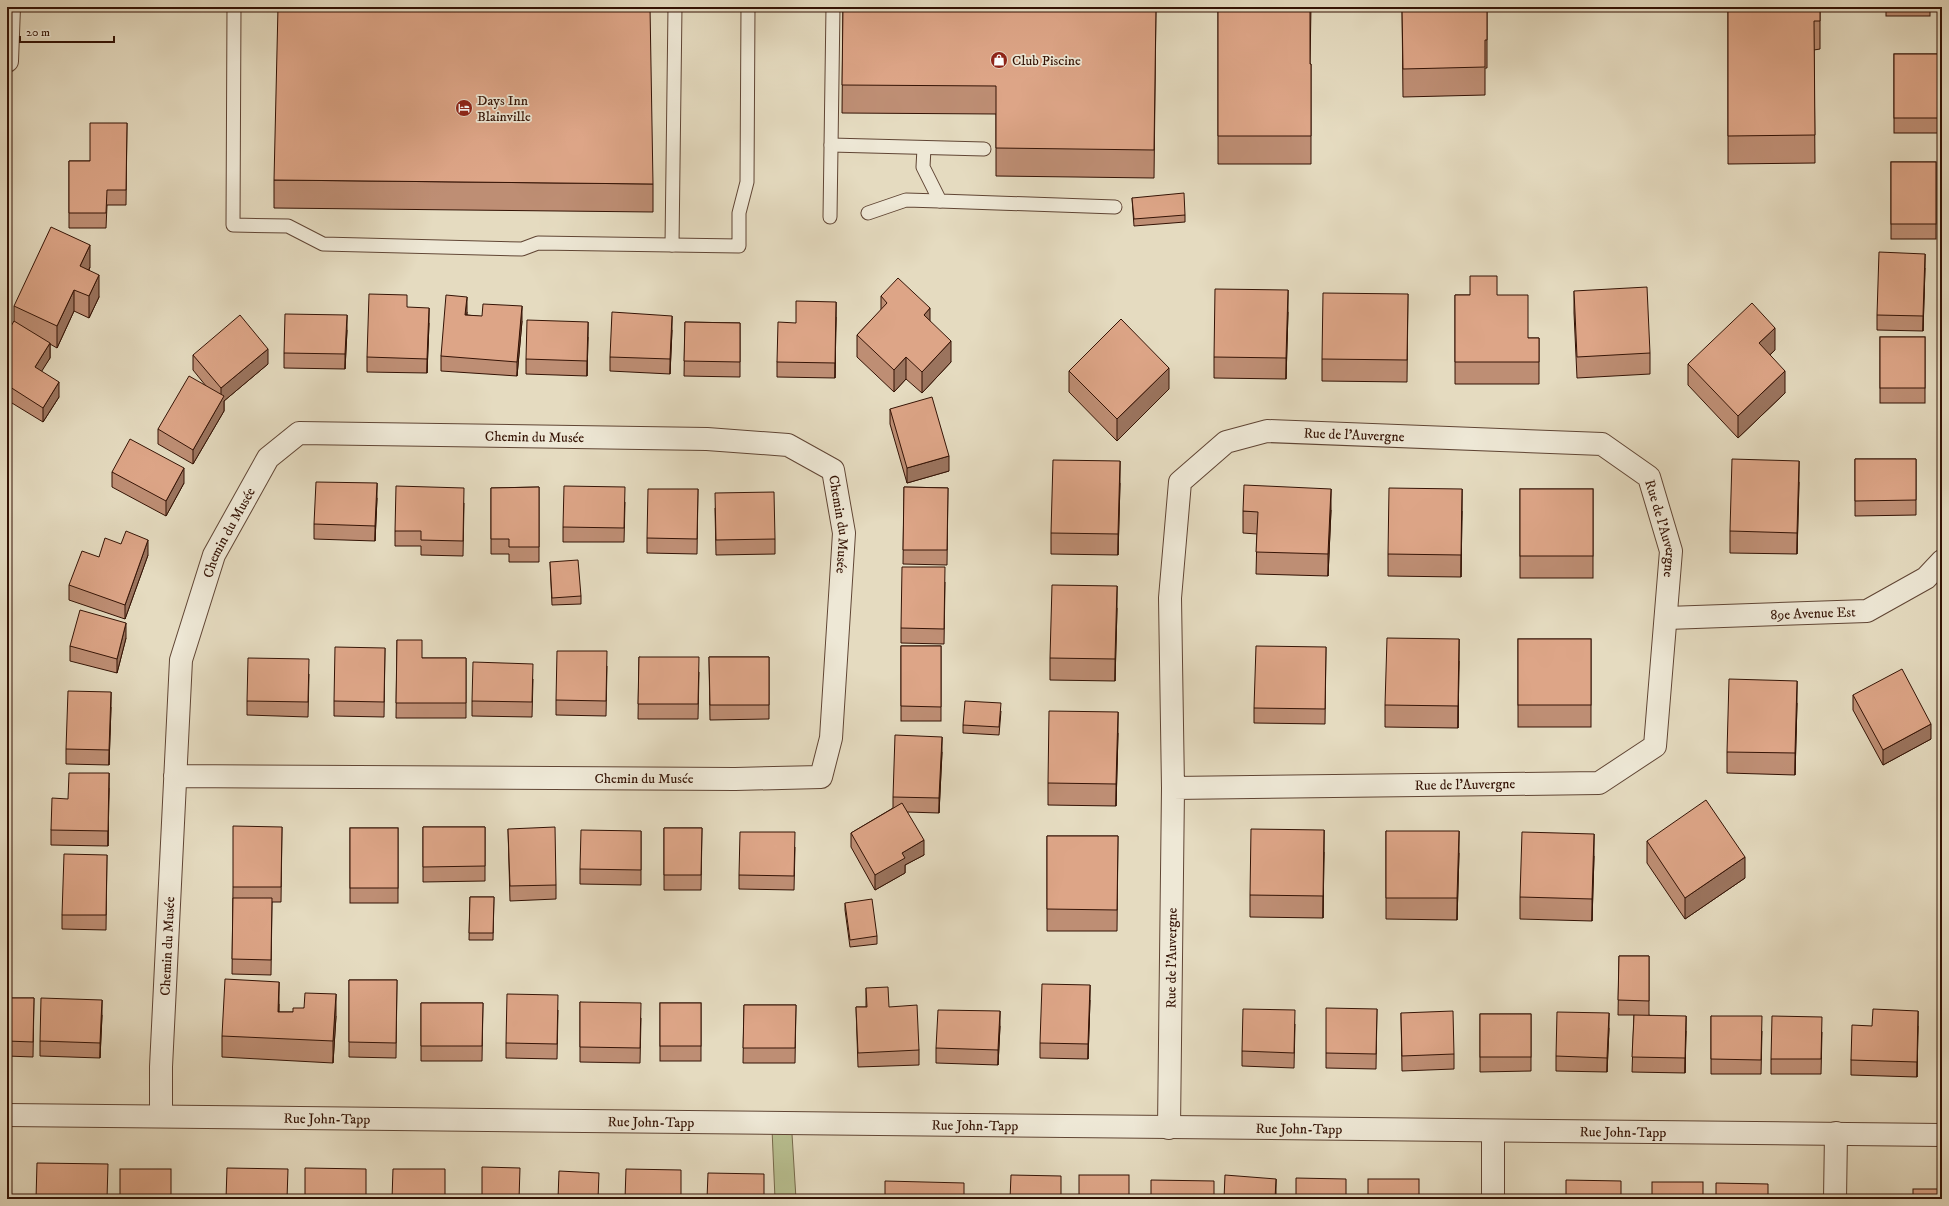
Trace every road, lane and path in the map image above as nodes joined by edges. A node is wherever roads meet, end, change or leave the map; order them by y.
1 (234, 7) edge
2 (675, 7) edge
3 (748, 7) edge
4 (833, 7) edge
5 (8, 11) edge
6 (7, 61) edge
7 (831, 146) junction
8 (924, 148) junction
9 (984, 149) dead end
10 (940, 201) junction
11 (1115, 207) dead end
12 (868, 213) dead end
13 (830, 217) dead end
14 (672, 245) junction
15 (1942, 561) edge
16 (1667, 618) junction
17 (175, 776) junction
18 (1174, 788) junction
19 (7, 1115) edge
20 (161, 1116) junction
21 (1169, 1128) junction
22 (1493, 1132) junction
23 (1836, 1133) junction
24 (1942, 1135) edge
25 (1493, 1199) edge
26 (1834, 1199) edge

1 - 14 lane
2 - 14 lane
3 - 14 lane
4 - 7 lane
5 - 6 street
7 - 8 lane
7 - 13 lane
8 - 9 lane
8 - 10 lane
10 - 11 lane
10 - 12 lane
15 - 16 street, 89e Avenue Est
16 - 18 street, Rue de l'Auvergne
16 - 18 street, Rue de l'Auvergne
17 - 17 street, Chemin du Musée
17 - 20 street, Chemin du Musée
18 - 21 street, Rue de l'Auvergne
19 - 20 street, Rue John-Tapp
20 - 21 street, Rue John-Tapp
21 - 22 street, Rue John-Tapp
22 - 23 street, Rue John-Tapp
22 - 25 street
23 - 24 street, Rue John-Tapp
23 - 26 street

